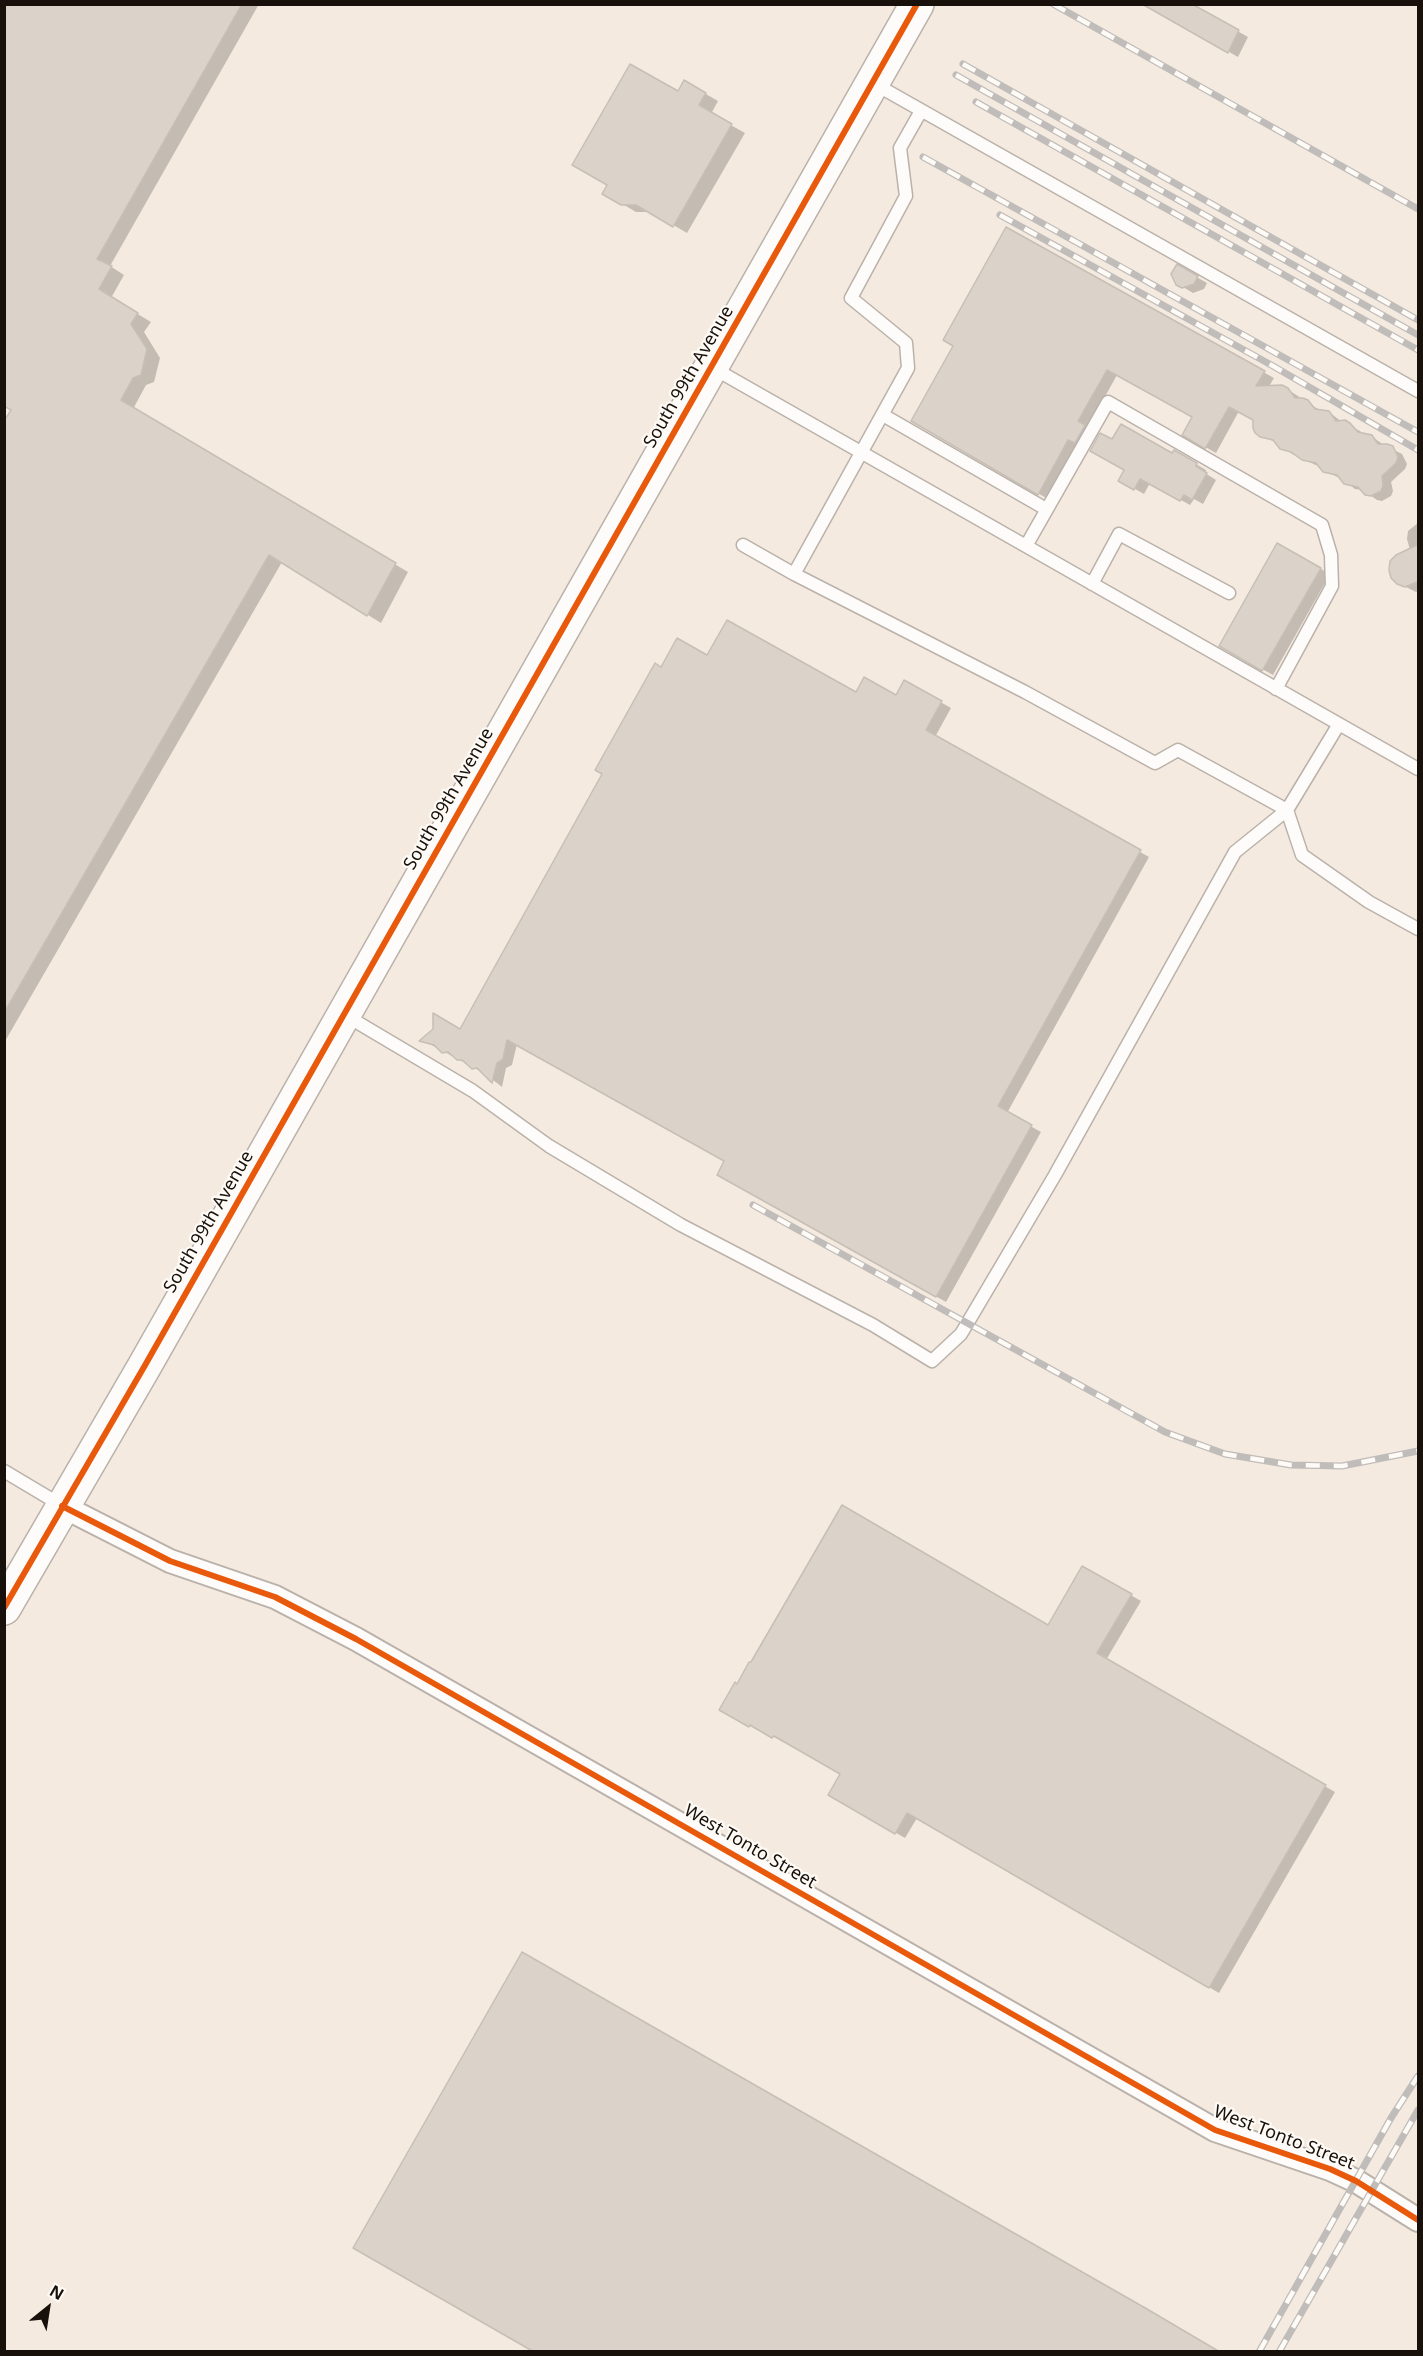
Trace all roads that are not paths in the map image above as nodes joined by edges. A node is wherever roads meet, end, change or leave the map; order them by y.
1 (917, 4) edge
2 (872, 83) junction
3 (921, 111) junction
4 (711, 368) junction
5 (1419, 391) edge
6 (883, 415) junction
7 (862, 454) junction
8 (1046, 509) junction
9 (743, 545) dead end
10 (1026, 546) junction
11 (794, 574) junction
12 (1092, 584) junction
13 (1229, 593) dead end
14 (1276, 689) junction
15 (1339, 724) junction
16 (1419, 769) edge
17 (1287, 810) junction
18 (1419, 929) edge
19 (344, 1014) junction
20 (4, 1471) edge
21 (62, 1506) junction
22 (4, 1608) edge
23 (1418, 2220) edge

1 - 2 main road, South 99th Avenue
2 - 3 lane
2 - 4 main road, South 99th Avenue
3 - 5 lane
3 - 6 lane
4 - 7 lane
4 - 19 main road, South 99th Avenue
6 - 7 lane
6 - 8 lane
7 - 10 lane
7 - 11 lane
8 - 10 lane
8 - 14 lane
9 - 11 lane
10 - 12 lane
11 - 17 lane
12 - 13 lane
12 - 14 lane
14 - 15 lane
15 - 16 lane
15 - 17 lane
17 - 18 lane
17 - 19 lane
19 - 21 main road, South 99th Avenue
20 - 21 lane
21 - 22 main road, South 99th Avenue
21 - 23 street, West Tonto Street

